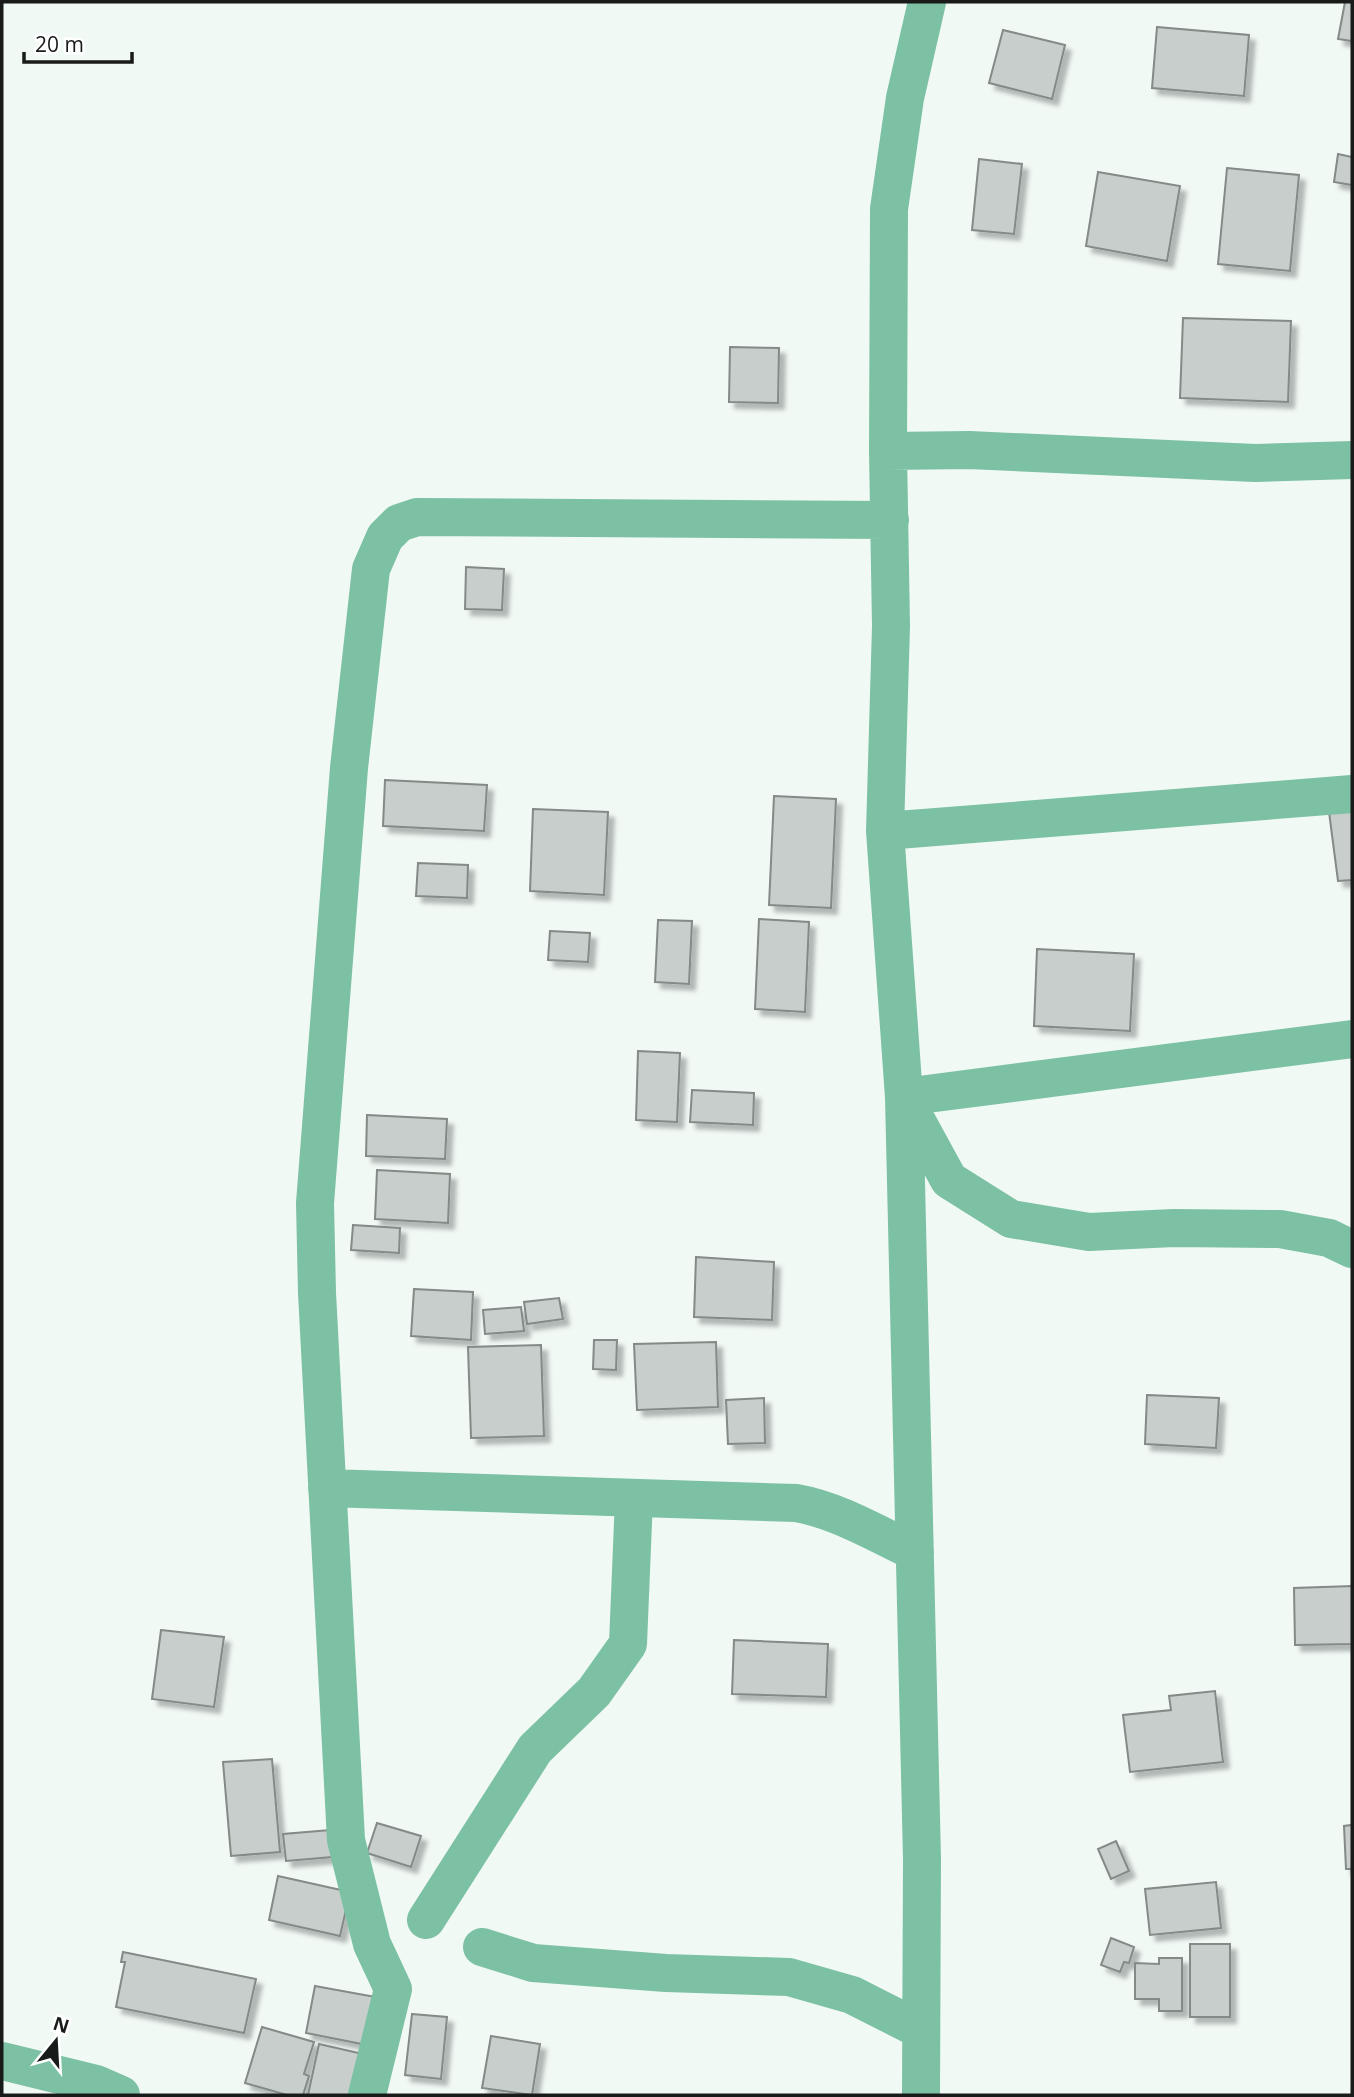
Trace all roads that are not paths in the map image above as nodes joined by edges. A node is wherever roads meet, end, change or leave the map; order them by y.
1 (928, 2) edge
2 (888, 452) junction
3 (1352, 460) edge
4 (890, 520) junction
5 (1352, 794) edge
6 (886, 831) junction
7 (1352, 1039) edge
8 (904, 1097) junction
9 (1352, 1249) edge
10 (327, 1488) junction
11 (634, 1498) junction
12 (915, 1552) junction
13 (426, 1920) dead end
14 (482, 1947) dead end
15 (921, 2030) junction
16 (2, 2061) edge
17 (121, 2095) edge
18 (367, 2095) edge
19 (921, 2095) edge

1 - 2 street
2 - 3 street
2 - 4 street
4 - 6 street
4 - 10 street
5 - 6 street
6 - 8 street
7 - 8 street
8 - 9 street
8 - 12 street
10 - 11 street
10 - 18 street
11 - 12 street
11 - 13 street
12 - 15 street
14 - 15 street
15 - 19 street
16 - 17 street

